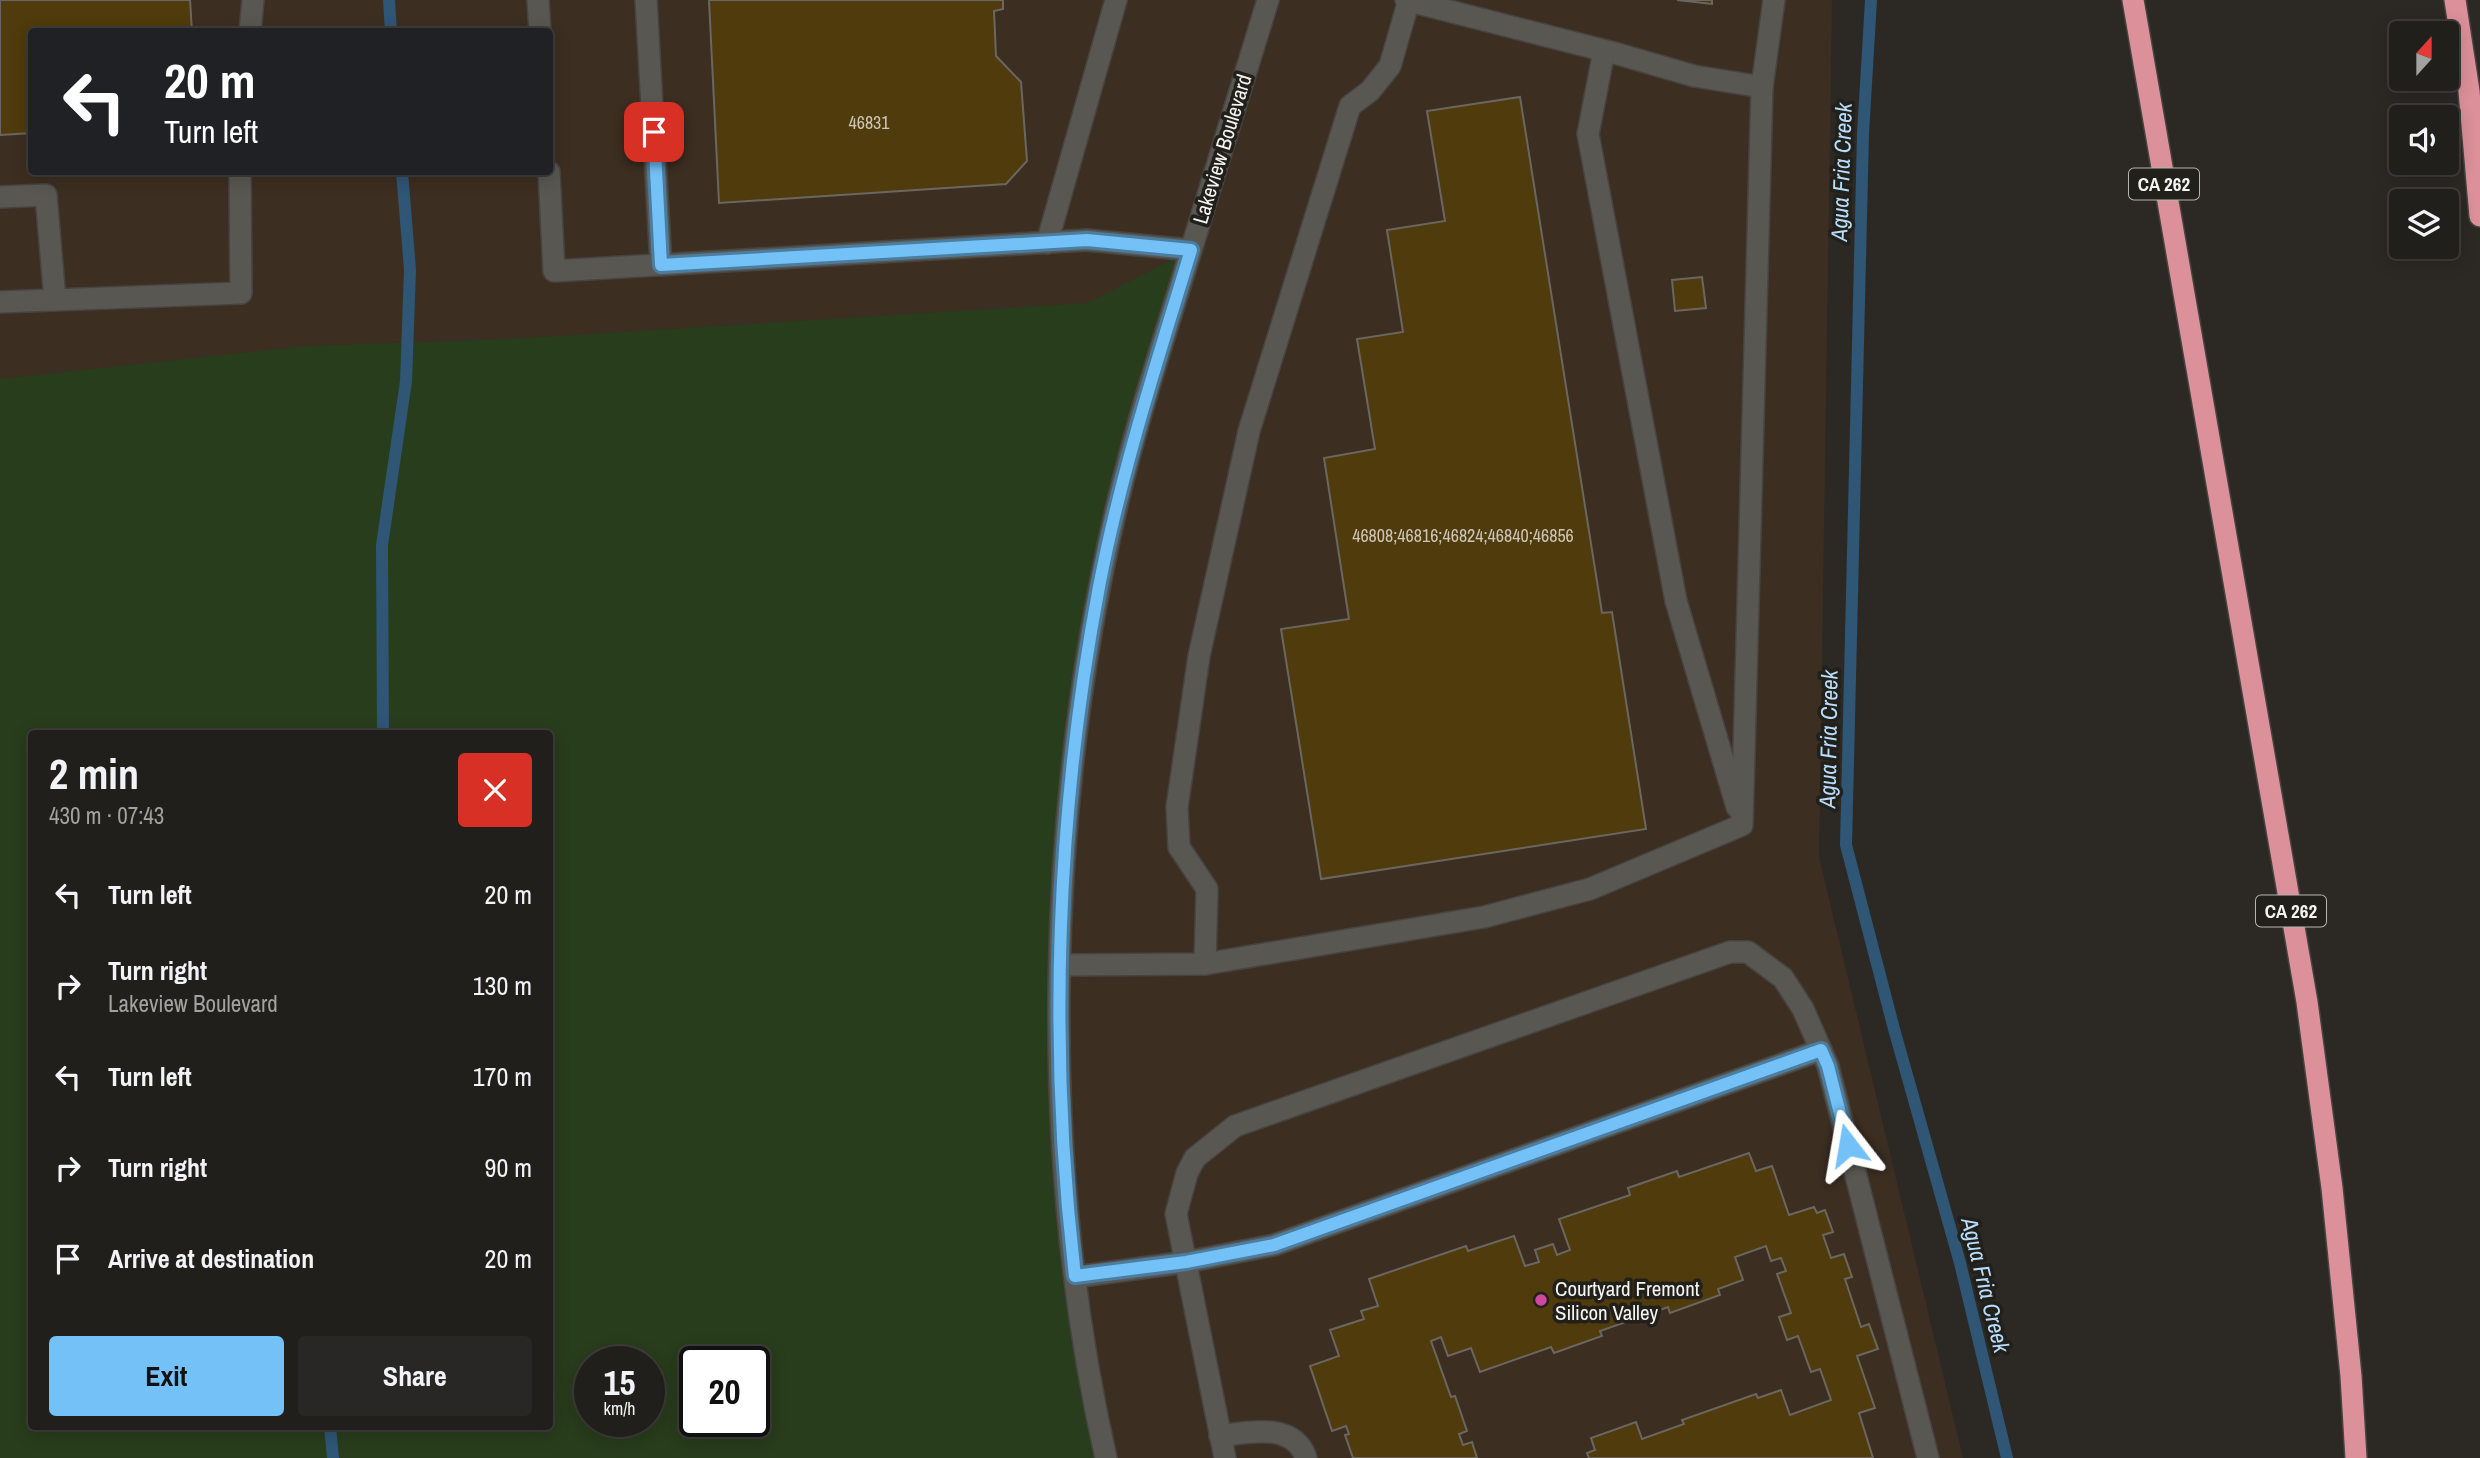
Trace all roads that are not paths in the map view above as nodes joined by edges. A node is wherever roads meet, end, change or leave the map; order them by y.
1 (253, 0) edge
2 (538, 0) edge
3 (646, 0) edge
4 (1116, 0) edge
5 (1268, 0) edge
6 (1408, 0) edge
7 (1774, 0) edge
8 (2133, 0) edge
9 (2455, 0) edge
10 (250, 28) edge
11 (540, 28) edge
12 (1604, 51) junction
13 (1762, 87) junction
14 (240, 175) edge
15 (548, 175) edge
16 (0, 197) edge
17 (2480, 216) edge
18 (1047, 243) junction
19 (1191, 250) junction
20 (661, 265) junction
21 (55, 300) junction
22 (0, 302) edge
23 (1742, 825) junction
24 (1205, 964) junction
25 (1061, 965) junction
26 (1821, 1050) junction
27 (1186, 1262) junction
28 (1075, 1276) junction
29 (1220, 1436) junction
30 (1106, 1458) edge
31 (1224, 1458) edge
32 (1306, 1458) edge
33 (1928, 1458) edge
34 (2356, 1458) edge

1 - 10 street
2 - 11 street
3 - 20 street
4 - 18 street
5 - 19 street, Lakeview Boulevard
6 - 12 street
6 - 24 street
7 - 13 street
8 - 34 highway, CA 262
9 - 17 highway
12 - 13 street
12 - 23 street
13 - 23 street
14 - 21 street
15 - 20 street
16 - 21 street
18 - 19 street
18 - 20 street
19 - 25 street, Lakeview Boulevard
21 - 22 street
23 - 24 street
24 - 25 street
25 - 28 street, Lakeview Boulevard
26 - 27 street
26 - 27 street
26 - 33 street
27 - 28 street
27 - 29 street
28 - 30 street, Lakeview Boulevard
29 - 31 street
29 - 32 street

